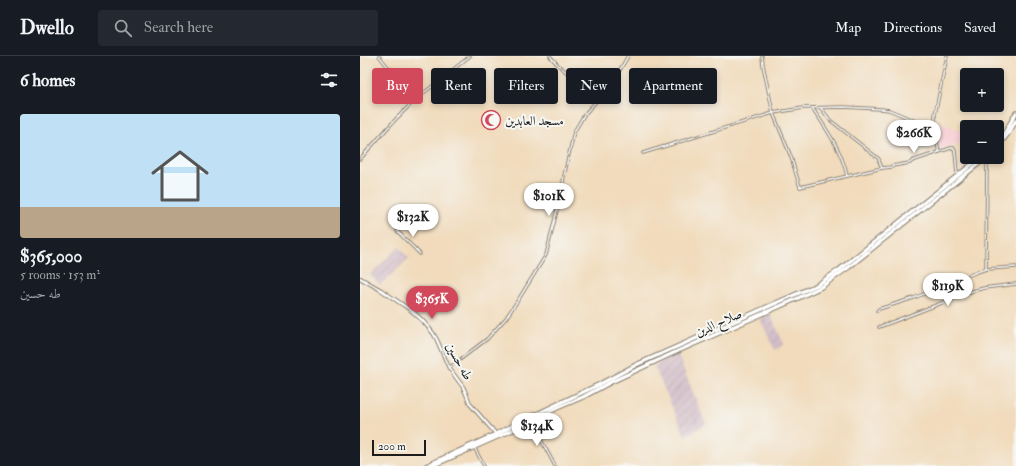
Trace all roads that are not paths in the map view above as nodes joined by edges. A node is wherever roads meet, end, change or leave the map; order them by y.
1 (379, 56) edge
2 (470, 56) edge
3 (550, 56) edge
4 (628, 56) edge
5 (762, 56) edge
6 (947, 56) edge
7 (389, 68) edge
8 (621, 69) edge
9 (566, 72) edge
10 (423, 94) edge
11 (411, 104) edge
12 (594, 104) edge
13 (813, 108) junction
14 (820, 108) junction
15 (773, 113) junction
16 (1016, 113) edge
17 (1016, 121) edge
18 (934, 130) junction
19 (1004, 134) edge
20 (1004, 139) edge
21 (939, 152) junction
22 (643, 153) dead end
23 (360, 159) edge
24 (973, 164) edge
25 (977, 164) edge
26 (987, 164) edge
27 (882, 168) junction
28 (957, 174) dead end
29 (847, 176) junction
30 (905, 220) junction
31 (397, 231) dead end
32 (420, 254) dead end
33 (1016, 267) edge
34 (986, 269) junction
35 (360, 278) edge
36 (1016, 284) edge
37 (877, 311) dead end
38 (879, 327) dead end
39 (449, 368) junction
40 (576, 398) junction
41 (531, 421) junction
42 (496, 434) junction
43 (474, 447) junction
44 (442, 460) junction
45 (426, 466) edge
46 (432, 466) edge
47 (484, 466) edge
48 (555, 466) edge

1 - 7 street
2 - 10 street
3 - 9 street
4 - 8 street
5 - 15 street
6 - 18 street
11 - 23 street
12 - 39 street
13 - 14 street
13 - 15 street
13 - 29 street
14 - 18 street
14 - 27 street
15 - 22 street
15 - 29 street
16 - 19 highway
17 - 20 highway
18 - 21 street
21 - 27 street
21 - 28 street
24 - 30 highway, صلاح الدين
25 - 30 highway, صلاح الدين
26 - 34 street
27 - 29 street
30 - 40 highway, صلاح الدين
31 - 32 street
33 - 34 street
34 - 37 street
35 - 39 street, طه حسين
36 - 38 street
39 - 42 street, طه حسين
40 - 41 highway, صلاح الدين
40 - 42 highway, صلاح الدين
41 - 43 highway, صلاح الدين
41 - 48 street
42 - 44 highway, صلاح الدين
43 - 44 highway, صلاح الدين
43 - 47 street
44 - 45 highway, صلاح الدين
44 - 46 highway, صلاح الدين

